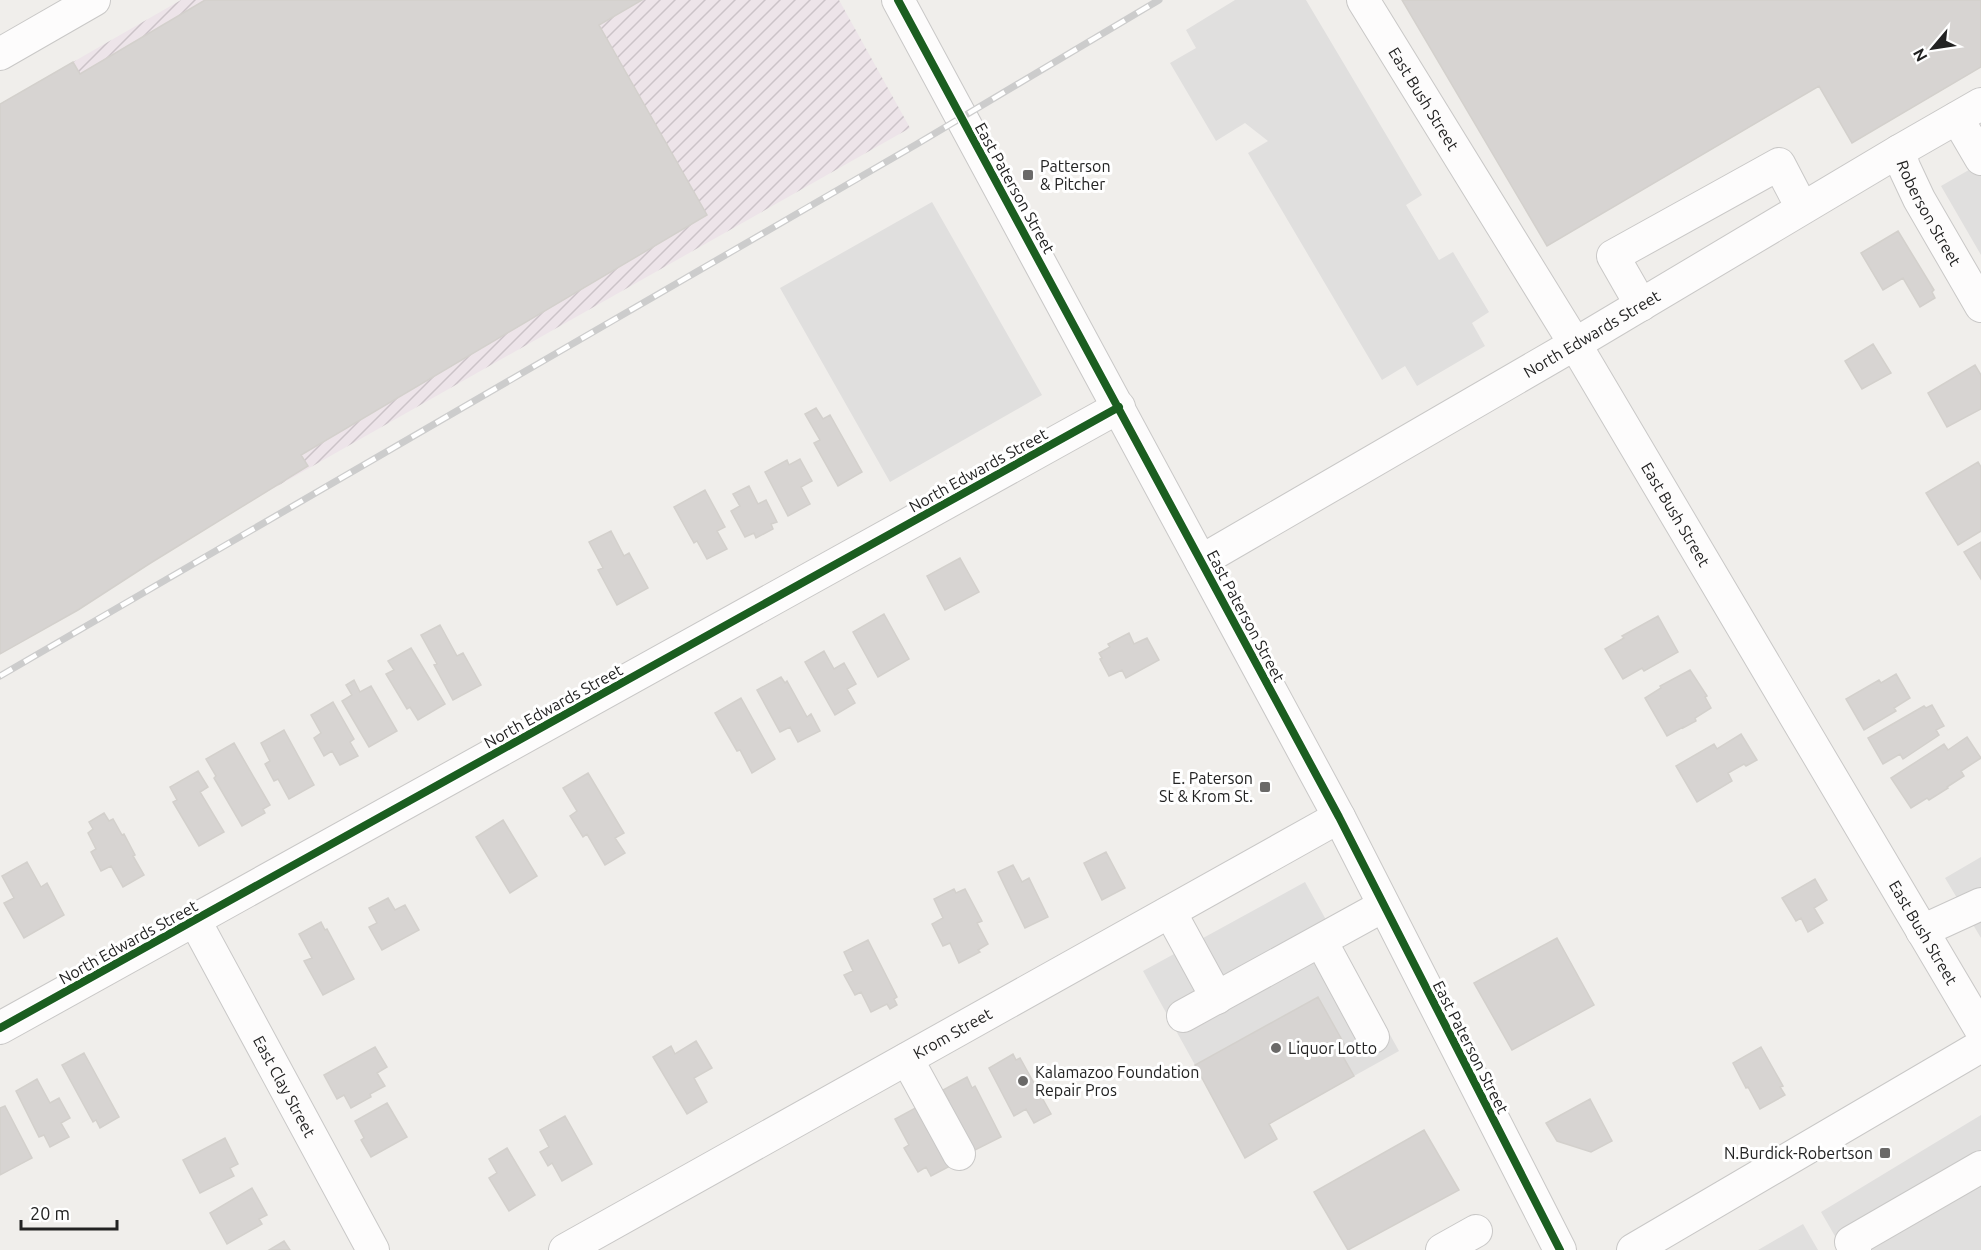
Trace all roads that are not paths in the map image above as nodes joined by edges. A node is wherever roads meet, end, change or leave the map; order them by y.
1 (94, 0) edge
2 (898, 0) edge
3 (1363, 0) edge
4 (0, 54) edge
5 (1969, 111) edge
6 (1899, 151) junction
7 (1981, 159) edge
8 (1802, 208) junction
9 (1641, 305) junction
10 (1981, 306) edge
11 (1575, 344) junction
12 (1119, 407) junction
13 (1201, 561) junction
14 (1339, 817) junction
15 (1981, 904) edge
16 (1383, 906) junction
17 (1170, 912) junction
18 (195, 921) junction
19 (1922, 931) junction
20 (1321, 941) junction
21 (1216, 998) junction
22 (1183, 1016) dead end
23 (0, 1028) edge
24 (1981, 1030) edge
25 (1373, 1037) dead end
26 (1981, 1046) edge
27 (907, 1059) junction
28 (959, 1154) dead end
29 (1981, 1167) edge
30 (1476, 1231) dead end
31 (1848, 1247) edge
32 (569, 1249) edge
33 (374, 1250) edge
34 (1442, 1250) edge
35 (1560, 1250) edge
36 (1633, 1250) edge

1 - 4 street
2 - 12 street, East Paterson Street
3 - 11 street, East Bush Street
5 - 6 street, North Edwards Street
5 - 7 street
6 - 8 street, North Edwards Street
6 - 10 street, Roberson Street
8 - 9 street, North Edwards Street
8 - 9 street
9 - 11 street, North Edwards Street
11 - 13 street, North Edwards Street
11 - 19 street, East Bush Street
12 - 13 street, East Paterson Street
12 - 18 street, North Edwards Street
13 - 14 street, East Paterson Street
14 - 16 street, East Paterson Street
14 - 17 street, Krom Street
15 - 19 street
16 - 20 street
16 - 35 street, East Paterson Street
17 - 21 street
17 - 27 street, Krom Street
18 - 23 street, North Edwards Street
18 - 33 street, East Clay Street
19 - 24 street, East Bush Street
20 - 21 street
20 - 25 street
21 - 22 street
26 - 36 street
27 - 28 street
27 - 32 street, Krom Street
29 - 31 street
30 - 34 street

